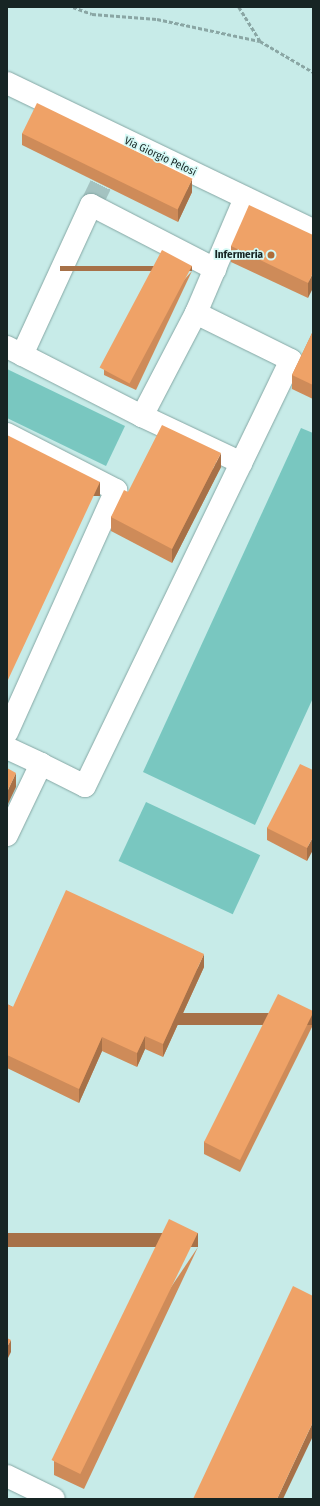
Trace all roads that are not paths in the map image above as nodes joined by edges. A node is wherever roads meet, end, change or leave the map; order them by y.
1 (7, 83) edge
2 (245, 198) junction
3 (313, 230) edge
4 (215, 269) junction
5 (198, 309) junction
6 (15, 351) edge
7 (142, 416) junction
8 (7, 434) edge
9 (242, 463) junction
10 (8, 728) edge
11 (7, 748) edge
12 (41, 764) junction
13 (7, 835) edge
14 (7, 1476) edge
15 (54, 1499) edge

1 - 2 lane, Via Giorgio Pelosi
2 - 3 lane, Via Giorgio Pelosi
2 - 4 lane
4 - 5 lane
4 - 6 lane
5 - 7 lane
5 - 9 lane
6 - 7 lane
7 - 9 lane
8 - 10 lane
9 - 12 lane
11 - 12 lane
12 - 13 lane
14 - 15 lane

